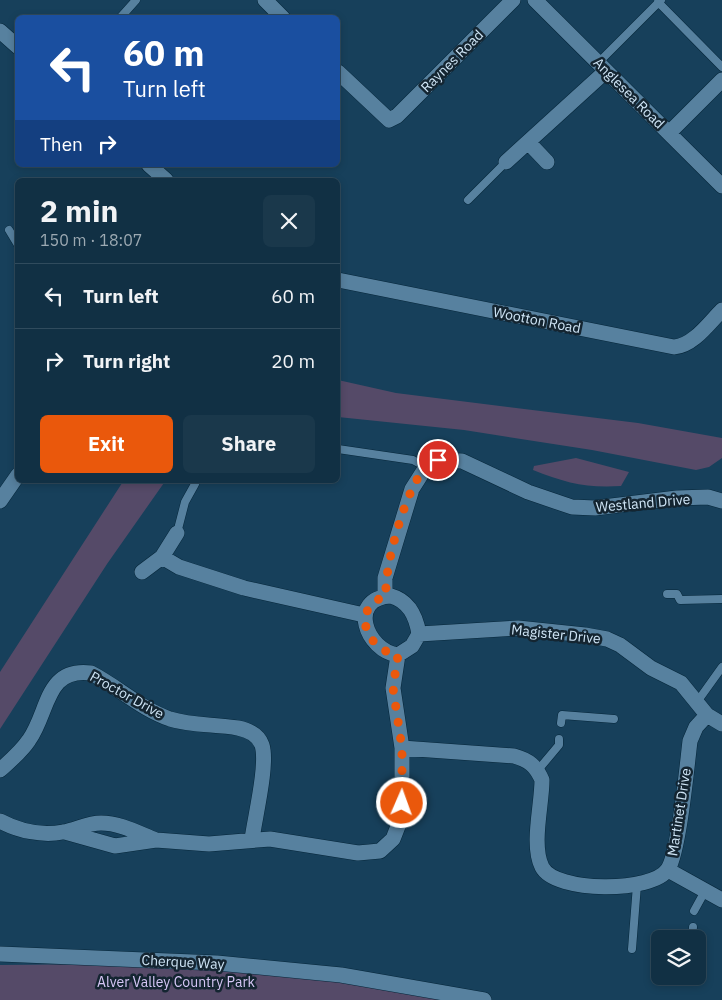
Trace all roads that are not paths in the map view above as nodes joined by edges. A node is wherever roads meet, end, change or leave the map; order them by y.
1 (136, 0) edge
2 (266, 0) edge
3 (513, 0) edge
4 (535, 0) edge
5 (660, 1) edge
6 (123, 15) edge
7 (280, 15) edge
8 (0, 31) edge
9 (15, 44) edge
10 (602, 67) junction
11 (722, 67) edge
12 (340, 74) edge
13 (722, 80) edge
14 (669, 133) junction
15 (528, 142) junction
16 (506, 162) joint
17 (548, 162) dead end
18 (151, 167) edge
19 (164, 178) edge
20 (722, 186) edge
21 (468, 200) dead end
22 (9, 230) dead end
23 (15, 240) edge
24 (340, 280) edge
25 (722, 310) edge
26 (340, 449) edge
27 (426, 467) junction
28 (15, 479) edge
29 (195, 484) dead end
30 (0, 501) edge
31 (722, 501) edge
32 (177, 533) joint
33 (162, 557) junction
34 (142, 572) dead end
35 (667, 594) dead end
36 (386, 596) junction
37 (722, 599) edge
38 (364, 614) junction
39 (419, 634) junction
40 (398, 655) junction
41 (722, 667) edge
42 (697, 702) junction
43 (707, 715) junction
44 (614, 719) dead end
45 (561, 723) dead end
46 (722, 724) edge
47 (559, 739) dead end
48 (402, 748) junction
49 (0, 770) edge
50 (538, 770) junction
51 (0, 821) edge
52 (65, 832) junction
53 (252, 839) junction
54 (156, 840) junction
55 (668, 870) junction
56 (637, 885) junction
57 (705, 891) junction
58 (722, 900) edge
59 (694, 912) dead end
60 (693, 927) dead end
61 (693, 930) edge
62 (632, 949) dead end
63 (0, 954) edge
64 (484, 1000) edge

1 - 6 lane
2 - 7 street
3 - 12 street, Raynes Road
4 - 10 street, Anglesea Road
5 - 10 lane
5 - 11 lane
8 - 9 street
10 - 14 street, Anglesea Road
10 - 15 street
13 - 14 street
14 - 20 street, Anglesea Road
15 - 16 street
15 - 17 street
16 - 21 lane
18 - 19 street
22 - 23 lane
24 - 25 street, Wootton Road
26 - 27 lane
27 - 31 street, Westland Drive
27 - 36 street
28 - 30 street
29 - 32 lane
32 - 33 street
33 - 34 street
33 - 38 street
35 - 37 lane
36 - 38 street
36 - 39 street
38 - 40 street
39 - 40 street
39 - 42 street, Magister Drive
40 - 48 street
41 - 42 lane
42 - 43 street, Magister Drive
43 - 46 street, Magister Drive
43 - 55 street, Martinet Drive
44 - 45 lane
47 - 50 lane
48 - 50 street
48 - 53 street
49 - 53 street, Proctor Drive
50 - 56 street, Martinet Drive
51 - 52 street
52 - 54 street
52 - 54 street
53 - 54 street
55 - 56 street, Martinet Drive
55 - 57 street
56 - 62 lane
57 - 58 street
57 - 59 lane
60 - 61 lane
63 - 64 street, Cherque Way

